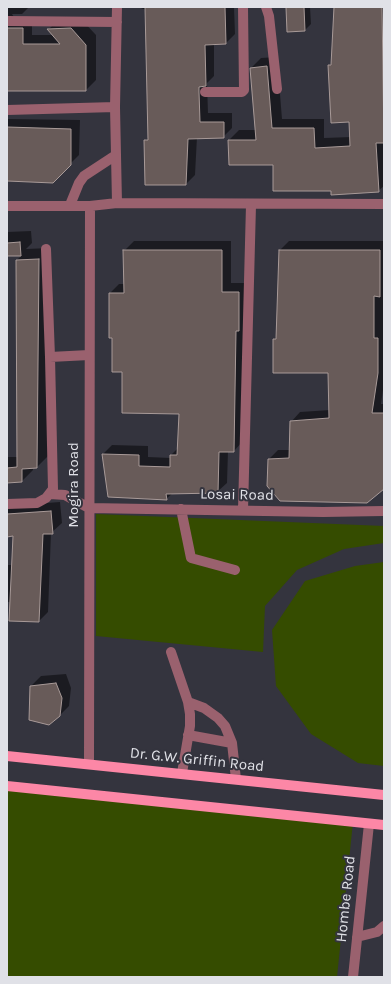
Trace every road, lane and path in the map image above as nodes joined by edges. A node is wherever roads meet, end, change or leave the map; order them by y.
1 (117, 7) edge
2 (243, 7) edge
3 (266, 7) edge
4 (7, 21) edge
5 (117, 22) junction
6 (277, 89) dead end
7 (205, 92) dead end
8 (115, 107) junction
9 (7, 110) edge
10 (116, 155) junction
11 (117, 204) junction
12 (384, 204) edge
13 (70, 205) junction
14 (251, 205) junction
15 (7, 206) edge
16 (90, 206) junction
17 (46, 249) dead end
18 (89, 355) junction
19 (50, 357) junction
20 (50, 494) junction
21 (7, 504) edge
22 (89, 508) junction
23 (181, 509) junction
24 (243, 510) junction
25 (384, 511) edge
26 (234, 570) dead end
27 (172, 652) dead end
28 (188, 702) junction
29 (188, 735) junction
30 (232, 743) junction
31 (7, 756) edge
32 (89, 764) junction
33 (182, 774) junction
34 (236, 779) junction
35 (7, 786) edge
36 (384, 795) edge
37 (369, 824) junction
38 (384, 825) edge
39 (384, 926) edge
40 (357, 937) junction
41 (353, 977) edge

1 - 5 street
2 - 7 street
3 - 6 street
4 - 5 street
5 - 8 street
8 - 9 street
8 - 10 street
10 - 11 street
10 - 13 street
11 - 14 street
11 - 16 street
12 - 14 street
13 - 15 street
13 - 16 street
14 - 24 street
16 - 18 street, Mogira Road
17 - 19 street
18 - 19 street
18 - 22 street, Mogira Road
19 - 20 street
20 - 21 street
20 - 22 street
22 - 23 street, Losai Road
22 - 32 street, Mogira Road
23 - 24 street, Losai Road
23 - 26 street
24 - 25 street, Losai Road
27 - 28 street
28 - 29 street
28 - 30 street
29 - 30 street
29 - 33 street
30 - 34 street
31 - 32 main road, Dr. G.W. Griffin Road
32 - 33 main road, Dr. G.W. Griffin Road
33 - 34 main road, Dr. G.W. Griffin Road
34 - 36 main road, Dr. G.W. Griffin Road
35 - 37 main road
37 - 38 main road
37 - 40 street, Hombe Road
39 - 40 street
40 - 41 street, Hombe Road

